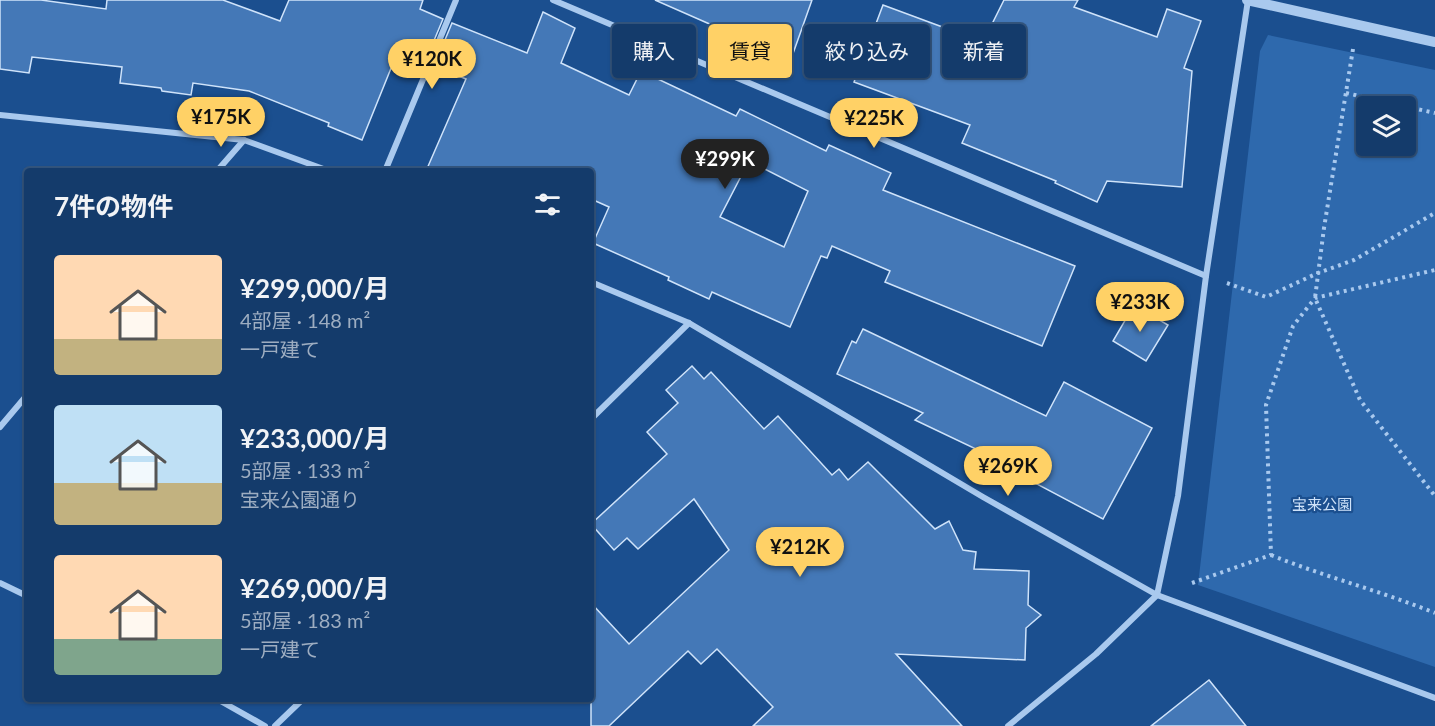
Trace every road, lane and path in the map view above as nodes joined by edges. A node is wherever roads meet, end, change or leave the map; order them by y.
1 (456, 0) edge
2 (553, 0) edge
3 (1248, 0) edge
4 (1357, 25) junction
5 (1435, 42) edge
6 (1346, 93) junction
7 (1435, 113) edge
8 (0, 115) edge
9 (244, 140) junction
10 (220, 168) edge
11 (321, 168) edge
12 (386, 168) edge
13 (1435, 213) edge
14 (1435, 270) edge
15 (1318, 273) junction
16 (1206, 276) junction
17 (594, 283) edge
18 (1315, 298) junction
19 (689, 323) junction
20 (24, 399) edge
21 (594, 416) edge
22 (0, 427) edge
23 (1435, 496) edge
24 (1271, 555) junction
25 (0, 583) edge
26 (24, 595) edge
27 (1157, 595) junction
28 (1435, 614) edge
29 (1435, 698) edge
30 (222, 702) edge
31 (300, 702) edge
32 (265, 726) edge
33 (275, 726) edge
34 (1008, 726) edge

1 - 12 street
2 - 16 street
3 - 4 street
3 - 16 street
4 - 5 street
4 - 6 path
6 - 7 path
6 - 15 path
8 - 9 street
9 - 10 street
9 - 11 street
13 - 15 path
14 - 18 path
15 - 16 path
15 - 18 path
16 - 27 street
17 - 19 street
18 - 23 path
18 - 24 path
19 - 21 street
19 - 27 street
20 - 22 street
24 - 27 path
24 - 28 path
25 - 26 street
27 - 29 street
27 - 34 street
30 - 32 street
31 - 33 street

